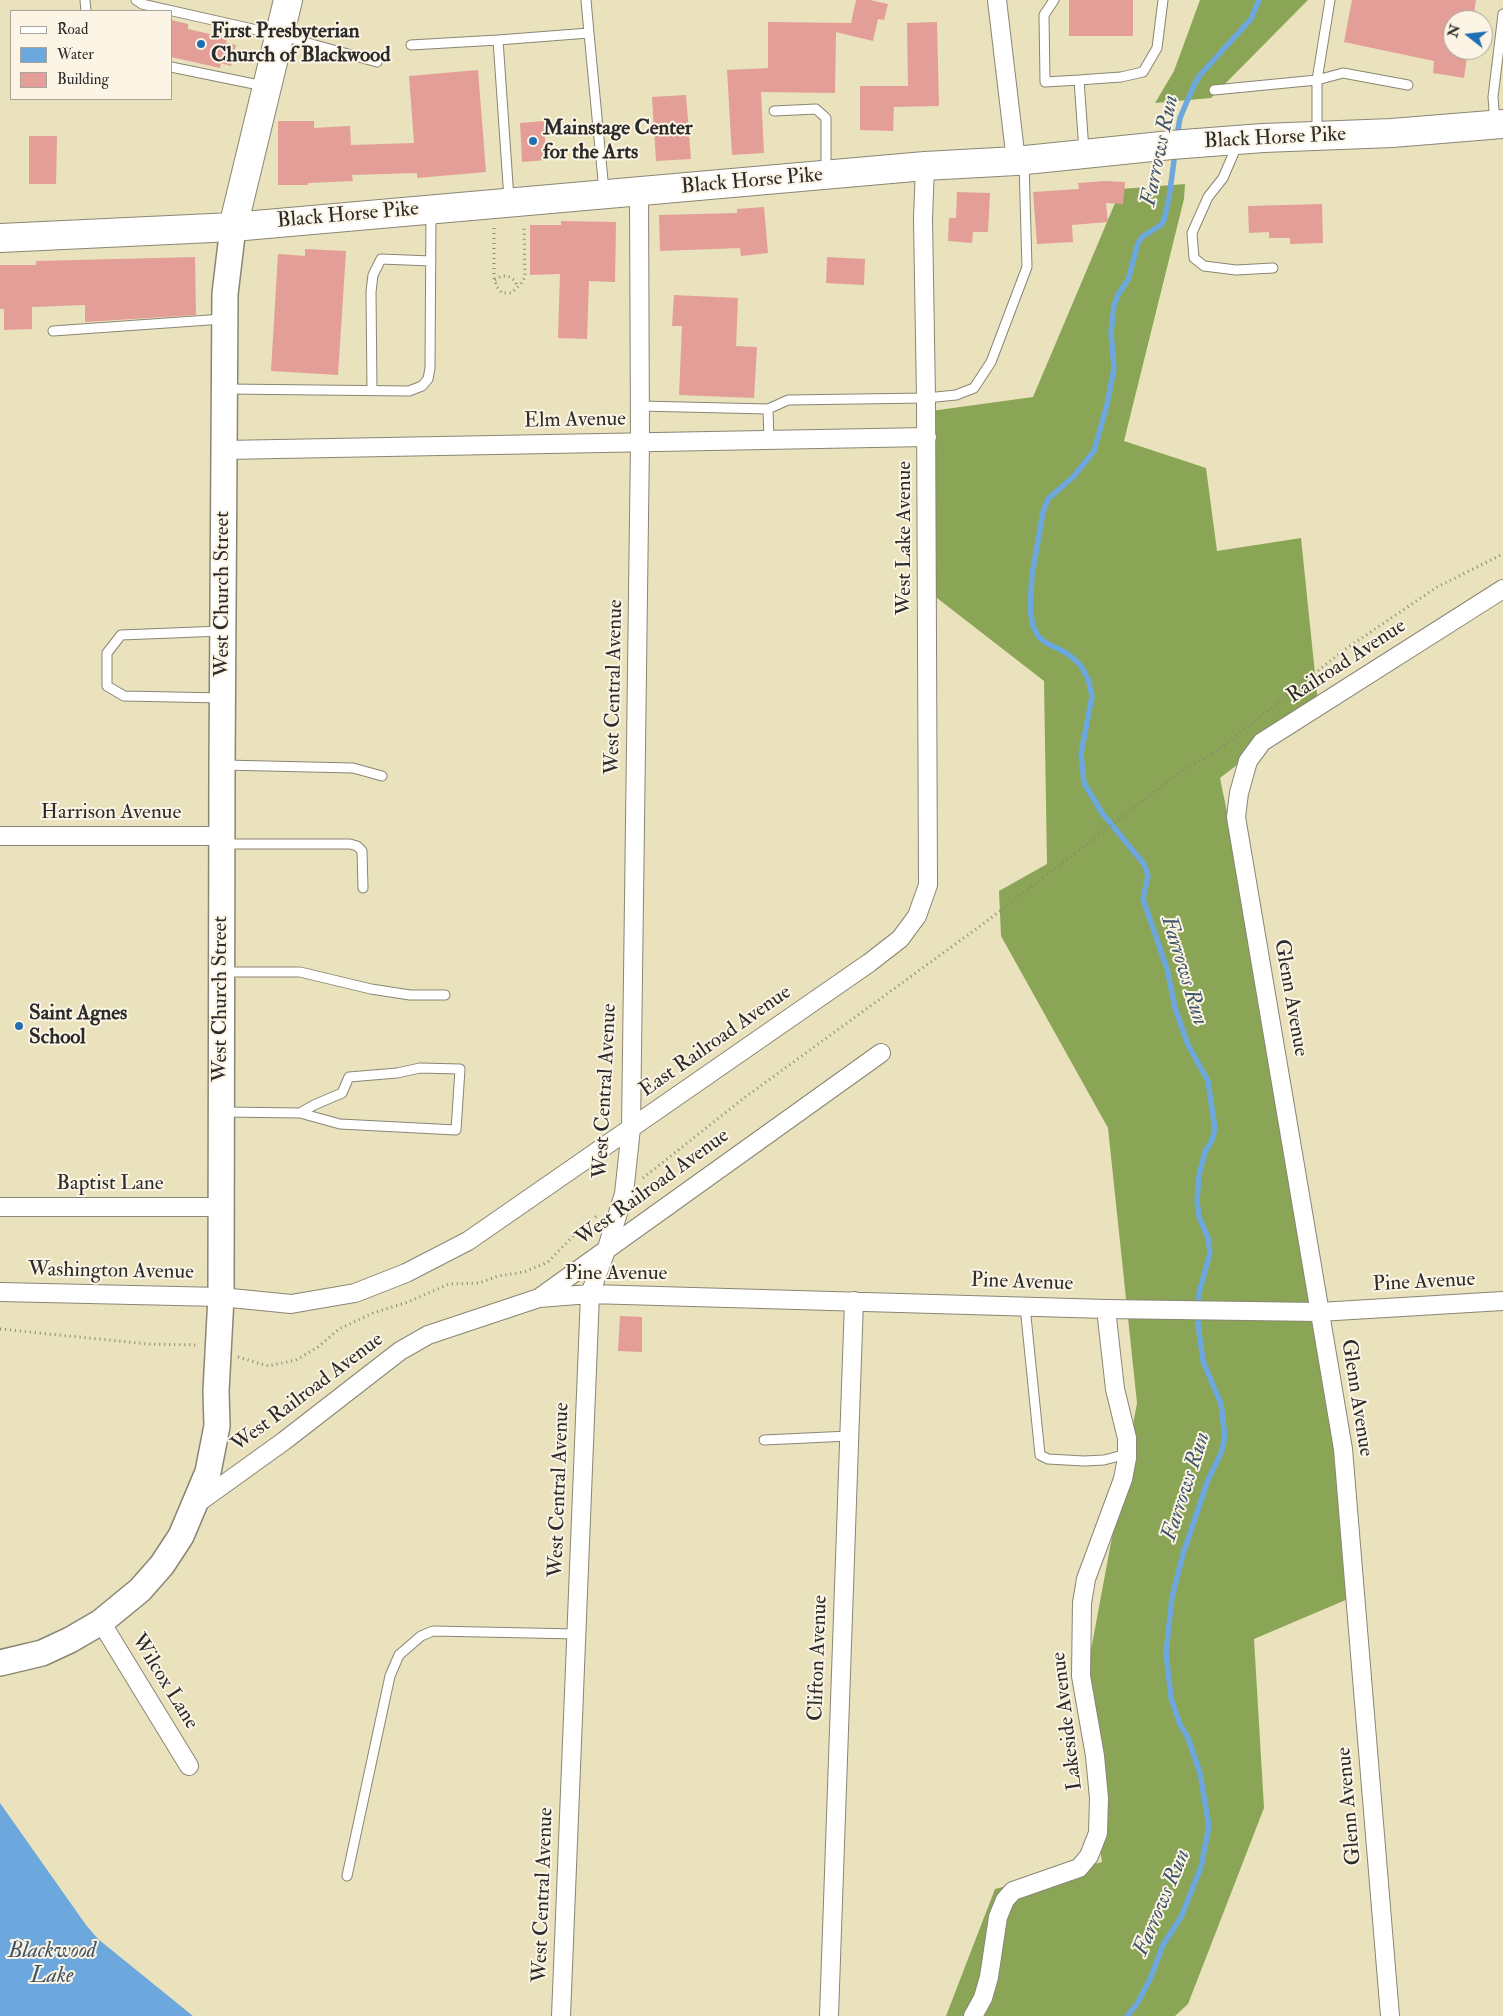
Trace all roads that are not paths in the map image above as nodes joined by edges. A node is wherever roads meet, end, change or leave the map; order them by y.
1 (136, 0) edge
2 (288, 0) edge
3 (586, 0) edge
4 (997, 0) edge
5 (1054, 0) edge
6 (1163, 0) edge
7 (1330, 0) edge
8 (168, 10) edge
9 (172, 11) edge
10 (1503, 14) edge
11 (589, 33) junction
12 (279, 36) junction
13 (498, 40) junction
14 (411, 45) dead end
15 (377, 62) dead end
16 (172, 67) edge
17 (1079, 80) junction
18 (1317, 80) junction
19 (1408, 85) dead end
20 (267, 87) junction
21 (1214, 90) dead end
22 (774, 111) dead end
23 (1499, 124) edge
24 (1317, 136) junction
25 (1239, 140) junction
26 (1085, 154) junction
27 (1020, 160) junction
28 (925, 166) junction
29 (826, 175) junction
30 (639, 192) junction
31 (604, 194) junction
32 (510, 202) junction
33 (431, 209) junction
34 (233, 227) junction
35 (0, 238) edge
36 (431, 261) junction
37 (1273, 268) dead end
38 (225, 319) junction
39 (53, 331) dead end
40 (224, 389) junction
41 (372, 390) junction
42 (926, 398) junction
43 (640, 406) junction
44 (768, 409) junction
45 (927, 437) junction
46 (769, 440) junction
47 (640, 442) junction
48 (224, 450) junction
49 (1503, 589) edge
50 (223, 631) junction
51 (222, 698) junction
52 (222, 765) junction
53 (382, 776) dead end
54 (1238, 792) joint
55 (0, 836) edge
56 (222, 840) junction
57 (363, 888) dead end
58 (920, 908) joint
59 (221, 972) junction
60 (445, 995) dead end
61 (881, 1053) dead end
62 (221, 1112) junction
63 (300, 1113) junction
64 (632, 1128) junction
65 (0, 1207) edge
66 (221, 1207) junction
67 (608, 1248) junction
68 (0, 1292) edge
69 (590, 1294) junction
70 (221, 1297) junction
71 (539, 1298) junction
72 (854, 1301) junction
73 (1503, 1301) edge
74 (1025, 1306) junction
75 (1106, 1309) junction
76 (1319, 1312) junction
77 (849, 1436) junction
78 (764, 1440) dead end
79 (1127, 1454) junction
80 (194, 1505) junction
81 (101, 1622) junction
82 (577, 1634) junction
83 (0, 1663) edge
84 (189, 1766) dead end
85 (347, 1876) dead end
86 (561, 2016) edge
87 (829, 2016) edge
88 (973, 2016) edge
89 (1390, 2016) edge

1 - 8 lane
2 - 12 main road
3 - 11 lane
4 - 27 street
5 - 17 lane
6 - 17 lane
7 - 18 lane
9 - 12 lane
10 - 23 lane
11 - 13 lane
11 - 31 lane
12 - 15 lane
12 - 20 main road
13 - 14 lane
13 - 32 lane
16 - 20 lane
17 - 26 lane
18 - 19 lane
18 - 21 lane
18 - 24 lane
20 - 34 main road
22 - 29 lane
23 - 24 main road, Black Horse Pike
24 - 25 main road, Black Horse Pike
25 - 26 main road, Black Horse Pike
25 - 37 lane
26 - 27 main road, Black Horse Pike
27 - 28 main road, Black Horse Pike
27 - 42 lane
28 - 29 main road, Black Horse Pike
28 - 42 street, West Lake Avenue
29 - 30 main road, Black Horse Pike
30 - 31 main road, Black Horse Pike
30 - 43 street, West Central Avenue
31 - 32 main road, Black Horse Pike
32 - 33 main road, Black Horse Pike
33 - 34 main road, Black Horse Pike
33 - 36 lane
34 - 35 main road, Black Horse Pike
34 - 38 main road, West Church Street
36 - 41 lane
36 - 41 lane
38 - 39 lane
38 - 40 main road, West Church Street
40 - 41 lane
40 - 48 main road, West Church Street
42 - 44 lane
42 - 45 street, West Lake Avenue
43 - 44 lane
43 - 47 street, West Central Avenue
44 - 46 lane
45 - 46 street, Elm Avenue
45 - 58 street, West Lake Avenue
46 - 47 street, Elm Avenue
47 - 48 street, Elm Avenue
47 - 64 street, West Central Avenue
48 - 50 main road, West Church Street
49 - 54 street, Railroad Avenue
50 - 51 main road, West Church Street
50 - 51 lane
51 - 52 main road, West Church Street
52 - 53 lane
52 - 56 main road, West Church Street
54 - 76 street, Glenn Avenue
55 - 56 street, Harrison Avenue
56 - 57 lane
56 - 59 main road, West Church Street
58 - 64 street, East Railroad Avenue
59 - 60 lane
59 - 62 main road, West Church Street
61 - 67 street, West Railroad Avenue
62 - 63 lane
62 - 66 main road, West Church Street
63 - 63 lane
64 - 67 street, West Central Avenue
64 - 70 street, East Railroad Avenue
65 - 66 street, Baptist Lane
66 - 70 main road, West Church Street
67 - 69 street, West Central Avenue
67 - 71 street, West Railroad Avenue
68 - 70 street, Washington Avenue
69 - 71 street, Pine Avenue
69 - 72 street, Pine Avenue
69 - 82 street, West Central Avenue
70 - 80 main road, West Church Street
71 - 80 street, West Railroad Avenue
72 - 74 street, Pine Avenue
72 - 77 street, Clifton Avenue
73 - 76 street, Pine Avenue
74 - 75 street, Pine Avenue
74 - 79 lane
75 - 76 street, Pine Avenue
75 - 79 street, Lakeside Avenue
76 - 89 street, Glenn Avenue
77 - 78 lane
77 - 87 street, Clifton Avenue
79 - 88 street, Lakeside Avenue
80 - 81 main road, West Church Street
81 - 83 main road, West Church Street
81 - 84 street, Wilcox Lane
82 - 85 lane
82 - 86 street, West Central Avenue

